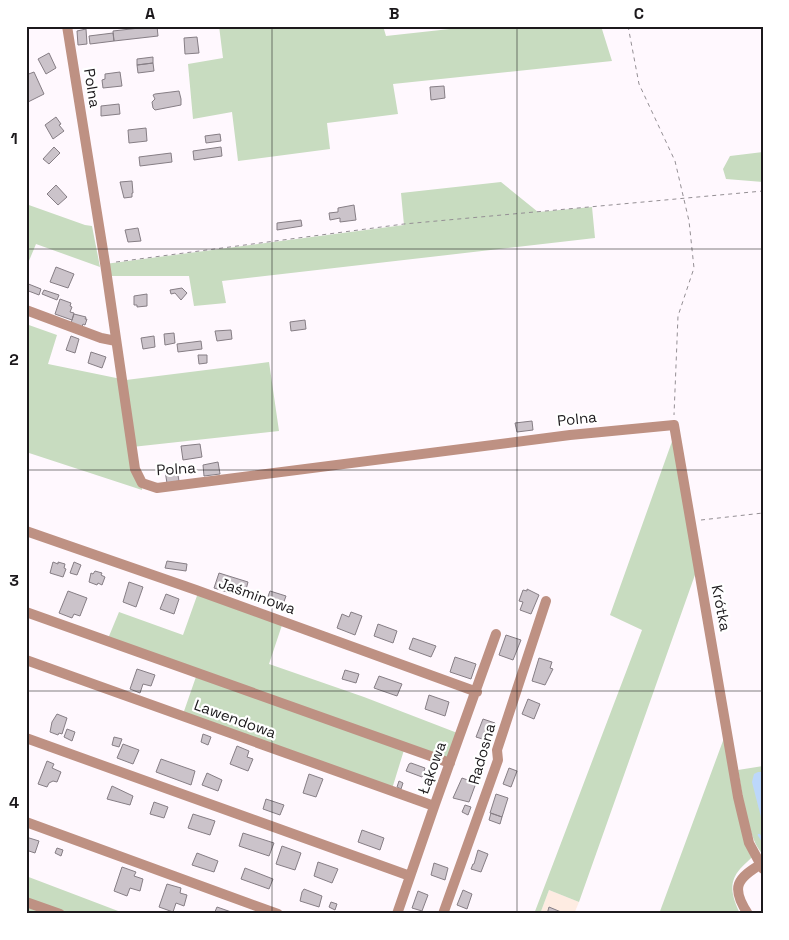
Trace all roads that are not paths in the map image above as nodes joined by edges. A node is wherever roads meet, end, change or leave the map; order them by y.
1 (67, 26) edge
2 (26, 310) edge
3 (116, 341) junction
4 (674, 425) joint
5 (26, 531) edge
6 (546, 602) dead end
7 (26, 612) edge
8 (496, 634) dead end
9 (26, 660) edge
10 (476, 692) junction
11 (26, 738) edge
12 (450, 763) junction
13 (434, 806) junction
14 (26, 822) edge
15 (762, 865) edge
16 (410, 876) junction
17 (26, 902) edge
18 (60, 914) edge
19 (278, 914) edge
20 (397, 914) edge
21 (443, 914) edge
22 (748, 914) edge

1 - 3 street, Polna
2 - 3 street
3 - 4 street, Polna
4 - 15 street, Krótka
5 - 10 street, Jaśminowa
6 - 21 street, Radosna
7 - 12 street
8 - 10 street, Łąkowa
9 - 13 street, Lawendowa
10 - 12 street, Łąkowa
11 - 16 street
12 - 13 street, Łąkowa
13 - 16 street, Łąkowa
14 - 19 street
15 - 22 street
16 - 20 street, Łąkowa
17 - 18 street

